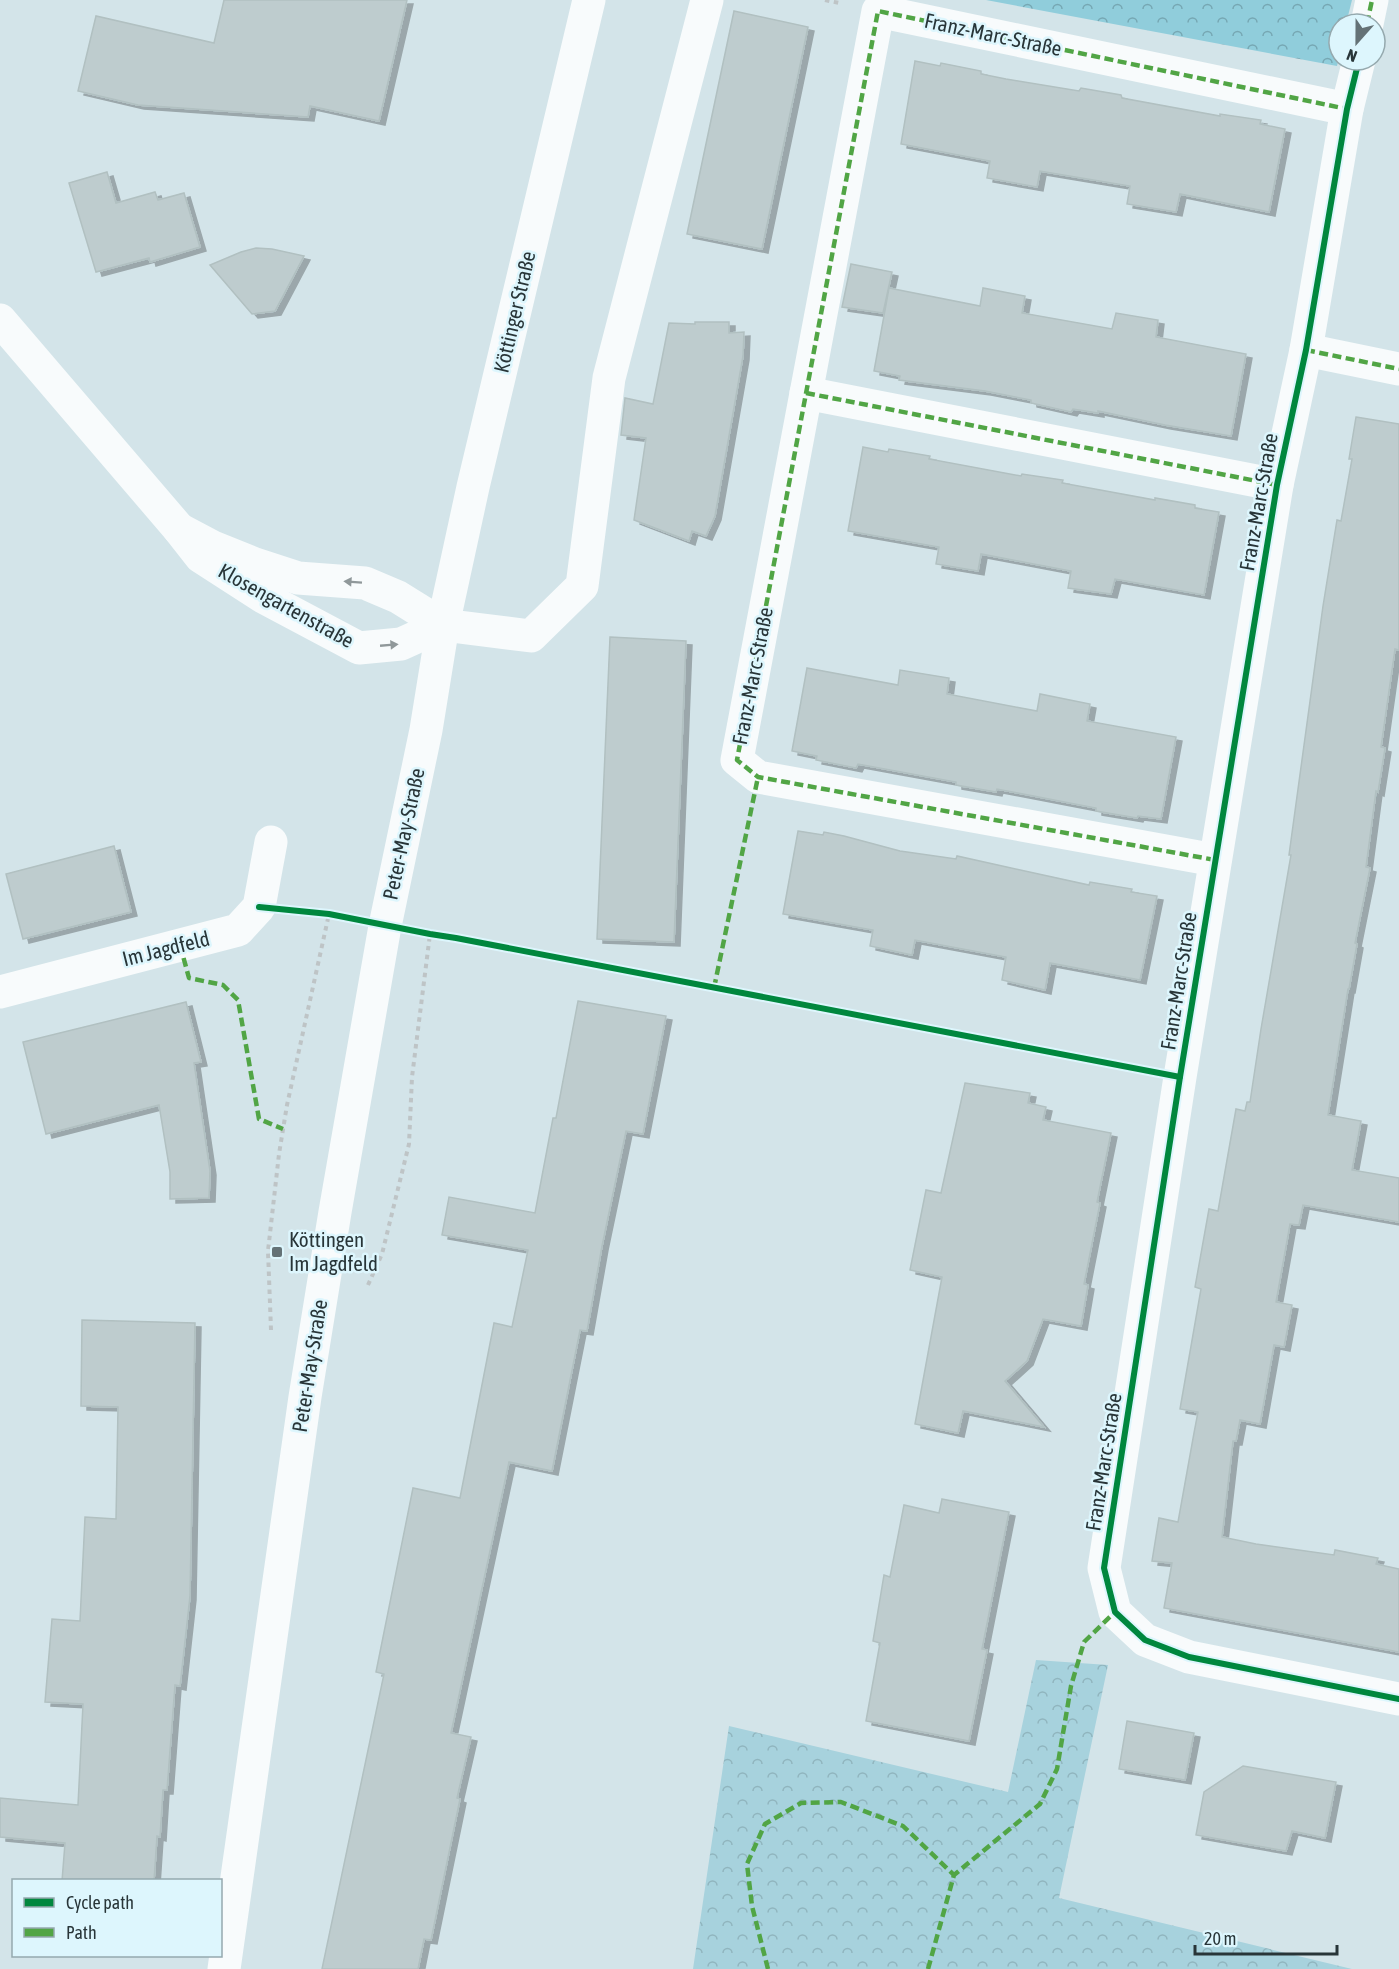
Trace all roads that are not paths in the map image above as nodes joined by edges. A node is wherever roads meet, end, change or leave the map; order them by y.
1 (589, 0) edge
2 (707, 0) edge
3 (1356, 72) edge
4 (1347, 109) junction
5 (0, 320) edge
6 (1306, 350) junction
7 (1399, 369) edge
8 (806, 393) junction
9 (1277, 485) junction
10 (179, 530) junction
11 (443, 625) junction
12 (271, 842) dead end
13 (1215, 860) junction
14 (0, 992) edge
15 (1399, 1699) edge
16 (224, 1969) edge

1 - 11 street, Köttinger Straße
2 - 11 street
3 - 4 street, Franz-Marc-Straße
4 - 6 street, Franz-Marc-Straße
4 - 8 street, Franz-Marc-Straße
5 - 10 street, Klosengartenstraße
6 - 7 street
6 - 9 street, Franz-Marc-Straße
8 - 9 street, Franz-Marc-Straße
8 - 13 street, Franz-Marc-Straße
9 - 13 street, Franz-Marc-Straße
11 -> 10 street, Klosengartenstraße
10 -> 11 street, Klosengartenstraße
11 - 16 street, Peter-May-Straße
12 - 14 street, Im Jagdfeld
13 - 15 street, Franz-Marc-Straße

